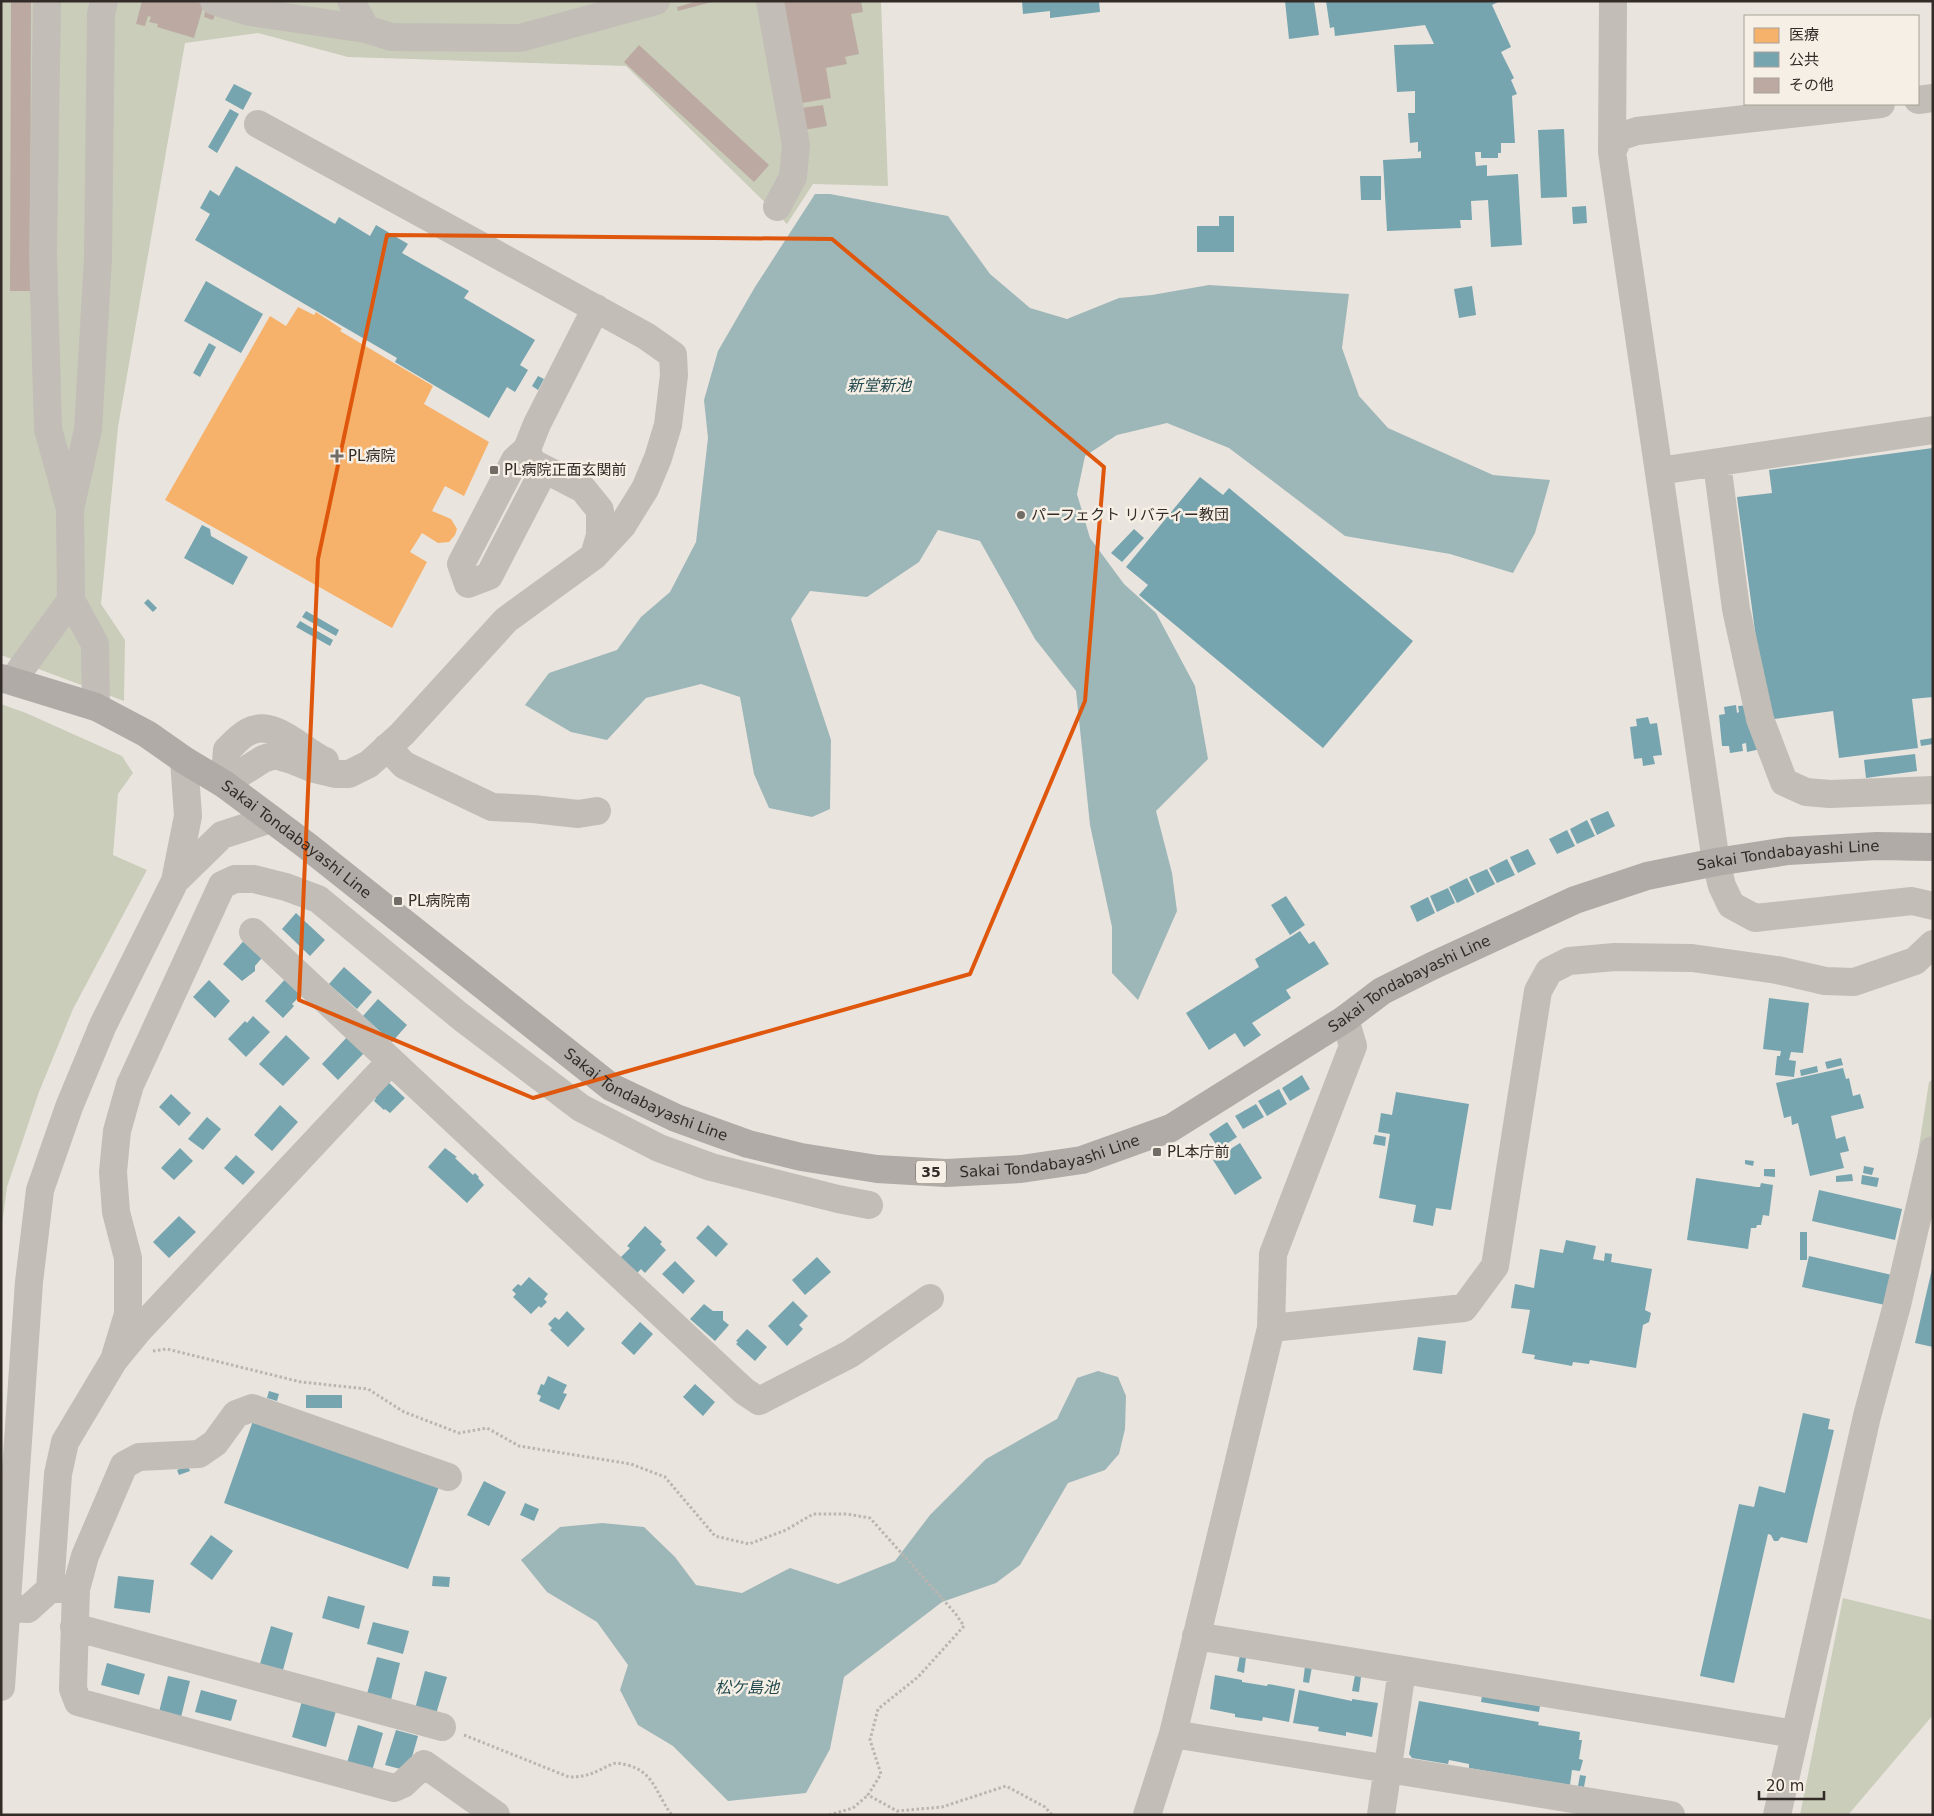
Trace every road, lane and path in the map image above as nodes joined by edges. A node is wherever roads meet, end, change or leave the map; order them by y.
1 (47, 1) edge
2 (104, 1) edge
3 (214, 1) edge
4 (351, 1) edge
5 (656, 1) edge
6 (770, 1) edge
7 (1613, 1) edge
8 (366, 29) junction
9 (1933, 98) edge
10 (1919, 100) edge
11 (1872, 105) edge
12 (258, 124) dead end
13 (1612, 152) junction
14 (777, 207) dead end
15 (596, 308) junction
16 (1933, 430) edge
17 (527, 449) junction
18 (1717, 463) junction
19 (544, 470) junction
20 (1659, 471) junction
21 (70, 509) junction
22 (594, 556) junction
23 (71, 600) junction
24 (7, 679) edge
25 (96, 707) junction
26 (387, 747) junction
27 (184, 760) junction
28 (224, 784) junction
29 (1933, 790) edge
30 (597, 811) dead end
31 (271, 819) junction
32 (1933, 847) edge
33 (1716, 862) junction
34 (174, 881) junction
35 (1933, 906) edge
36 (253, 932) dead end
37 (1933, 944) edge
38 (1346, 1019) junction
39 (391, 1061) junction
40 (1933, 1150) edge
41 (869, 1205) dead end
42 (930, 1298) dead end
43 (1270, 1328) junction
44 (150, 1352) dead end
45 (114, 1360) junction
46 (448, 1477) dead end
47 (63, 1589) junction
48 (7, 1608) junction
49 (74, 1627) junction
50 (1196, 1636) junction
51 (1402, 1670) junction
52 (1, 1686) edge
53 (442, 1727) joint
54 (1173, 1734) junction
55 (1795, 1734) junction
56 (1388, 1769) junction
57 (868, 1795) junction
58 (1585, 1808) edge
59 (496, 1815) edge
60 (672, 1815) edge
61 (829, 1815) edge
62 (1052, 1815) edge
63 (1147, 1815) edge
64 (1381, 1815) edge
65 (1671, 1815) edge
66 (1777, 1815) edge

1 - 21 lane
2 - 21 lane
3 - 8 lane
4 - 8 lane
5 - 8 lane
6 - 14 lane
7 - 13 lane
9 - 10 lane
11 - 13 lane
12 - 15 lane
13 - 20 lane
15 - 17 lane
15 - 22 lane
16 - 18 lane
17 - 19 lane
17 - 19 lane
18 - 20 lane
18 - 29 lane
19 - 22 lane
20 - 33 lane
21 - 23 lane
22 - 26 lane
23 - 24 lane
23 - 25 lane
24 - 25 main road, Sakai Tondabayashi Line / 35
25 - 27 main road, Sakai Tondabayashi Line / 35
26 - 28 lane
26 - 30 lane
27 - 28 main road, Sakai Tondabayashi Line / 35
27 - 34 lane
28 - 31 main road, Sakai Tondabayashi Line / 35
31 - 34 lane
31 - 38 main road, Sakai Tondabayashi Line / 35
32 - 33 main road, Sakai Tondabayashi Line / 35
33 - 35 lane
33 - 38 main road, Sakai Tondabayashi Line / 35
34 - 48 lane
36 - 39 lane
37 - 43 lane
38 - 43 lane
39 - 42 lane
39 - 45 lane
40 - 55 lane
41 - 45 lane
43 - 50 lane
44 - 57 path
45 - 47 lane
46 - 47 lane
47 - 48 lane
47 - 49 lane
48 - 52 lane
49 - 53 lane
49 - 59 lane
50 - 51 lane
50 - 54 lane
51 - 55 lane
51 - 56 lane
53 - 60 path
54 - 56 lane
54 - 63 lane
55 - 66 lane
56 - 58 lane
56 - 64 lane
57 - 61 path
57 - 62 path
58 - 65 lane

